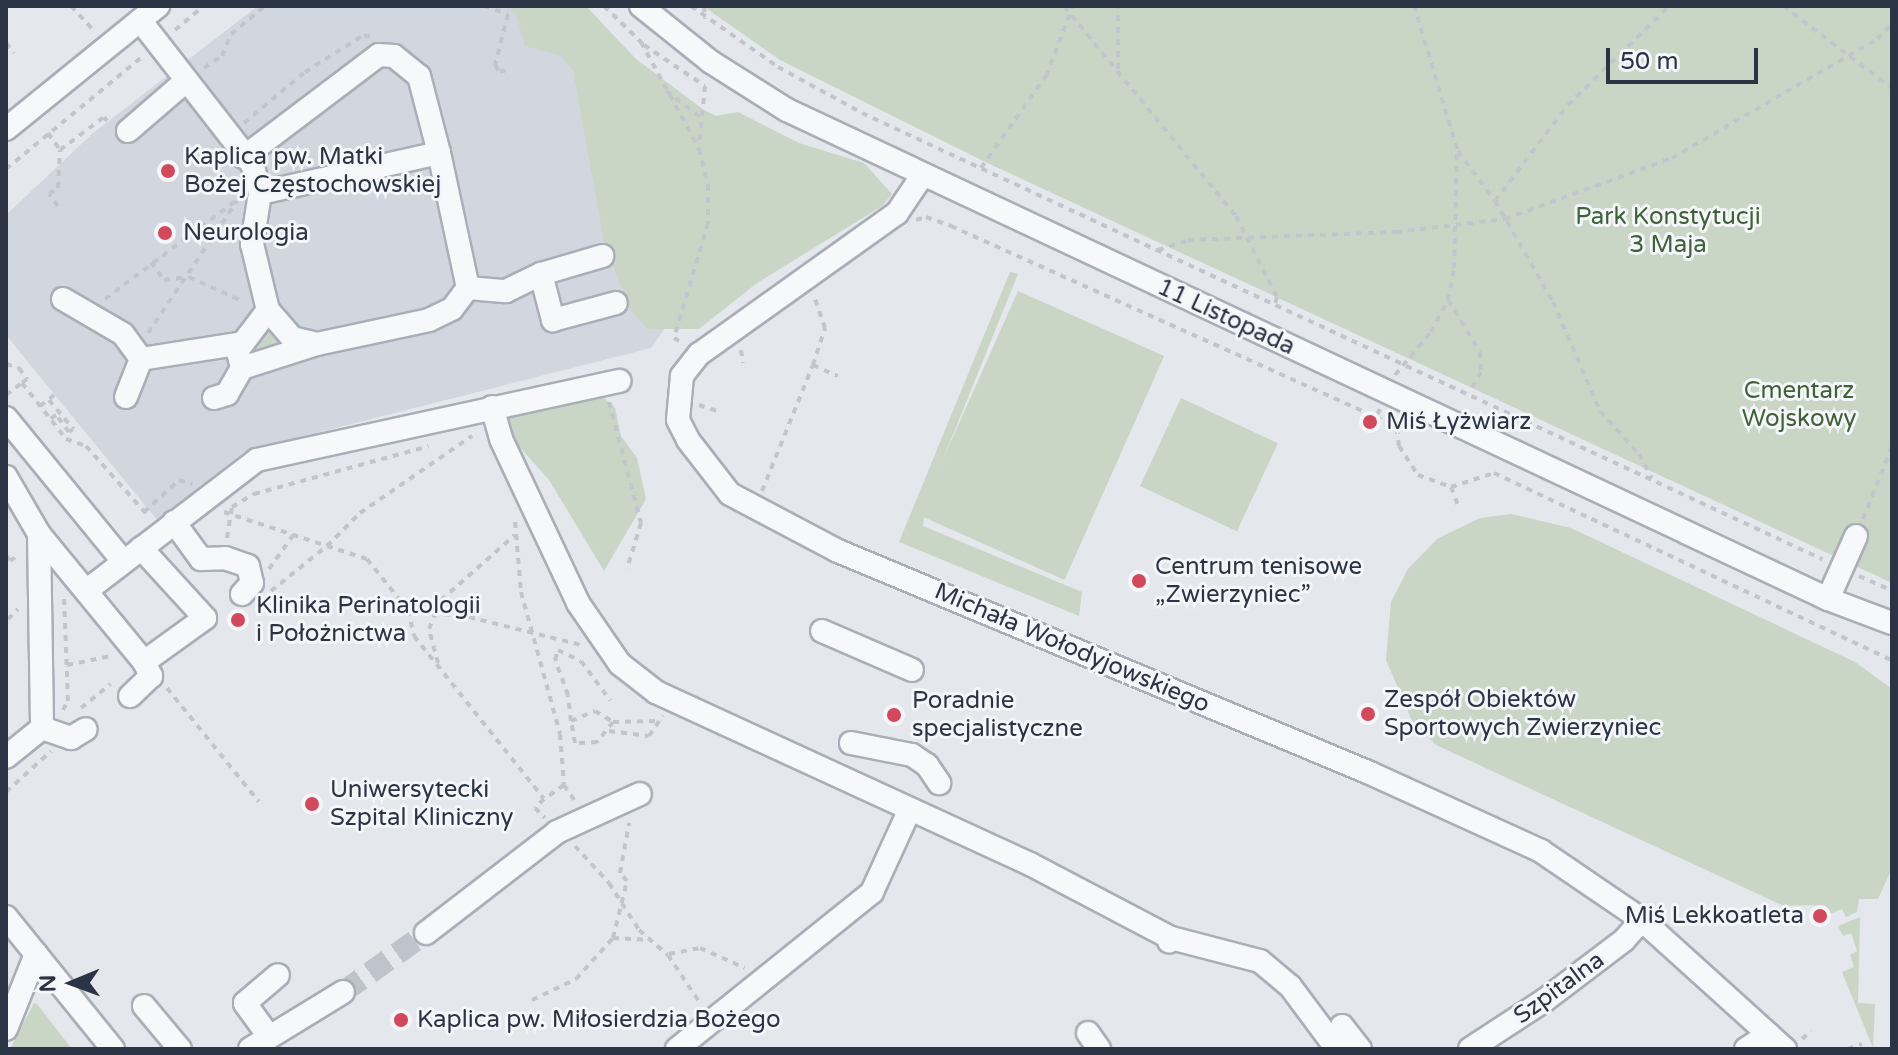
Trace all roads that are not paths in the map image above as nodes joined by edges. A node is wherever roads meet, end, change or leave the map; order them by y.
1 (641, 6) edge
2 (149, 13) edge
3 (186, 81) junction
4 (6, 129) edge
5 (128, 131) dead end
6 (439, 153) junction
7 (244, 157) junction
8 (922, 176) junction
9 (253, 190) junction
10 (602, 256) dead end
11 (541, 274) junction
12 (468, 288) junction
13 (63, 299) dead end
14 (616, 303) dead end
15 (267, 306) junction
16 (317, 344) junction
17 (236, 345) junction
18 (138, 354) junction
19 (242, 368) junction
20 (612, 383) road end
21 (126, 397) dead end
22 (214, 398) dead end
23 (492, 407) junction
24 (6, 418) edge
25 (6, 477) edge
26 (11, 498) edge
27 (164, 522) junction
28 (39, 534) junction
29 (1856, 536) road end
30 (132, 554) junction
31 (247, 588) road end
32 (79, 595) junction
33 (1828, 599) junction
34 (1892, 623) edge
35 (822, 631) dead end
36 (1892, 637) edge
37 (144, 662) junction
38 (912, 670) dead end
39 (127, 685) road end
40 (851, 743) dead end
41 (6, 757) edge
42 (939, 783) dead end
43 (630, 798) road end
44 (910, 809) junction
45 (6, 917) edge
46 (1642, 920) junction
47 (426, 933) tunnel mouth
48 (36, 954) junction
49 (278, 975) dead end
50 (343, 992) tunnel mouth
51 (144, 1006) dead end
52 (1342, 1026) dead end
53 (6, 1029) edge
54 (259, 1042) edge
55 (1777, 1042) edge
56 (112, 1049) edge
57 (180, 1049) edge
58 (677, 1049) edge
59 (1337, 1049) edge
60 (1360, 1049) edge
61 (1470, 1049) edge
62 (1746, 1049) edge

1 - 8 street, 11 Listopada
2 - 3 street
2 - 4 street
3 - 5 street
3 - 7 street
6 - 7 street
6 - 9 street
6 - 12 street
7 - 9 street
8 - 33 street, 11 Listopada
8 - 46 street, Michała Wołodyjowskiego
9 - 15 street
10 - 11 street
11 - 12 street
11 - 14 street
12 - 16 street
13 - 18 street
15 - 16 street
15 - 17 street
16 - 19 street
17 - 18 street
17 - 19 street
18 - 21 street
19 - 22 street
20 - 23 street
23 - 27 street
23 - 44 street
24 - 30 street
25 - 26 street
26 - 28 street
27 - 30 street
27 - 31 street
28 - 32 street
28 - 41 street
29 - 33 street
30 - 32 street
30 - 37 street
32 - 37 street
33 - 34 street, 11 Listopada
33 - 36 street, 11 Listopada
35 - 38 street
37 - 39 street
40 - 42 street
43 - 47 street
44 - 58 street
44 - 59 street
45 - 48 street
46 - 55 street, Michała Wołodyjowskiego
46 - 61 street, Szpitalna
48 - 53 street
48 - 56 street
49 - 54 street
50 - 54 street
51 - 57 street
52 - 60 street
55 - 62 street

